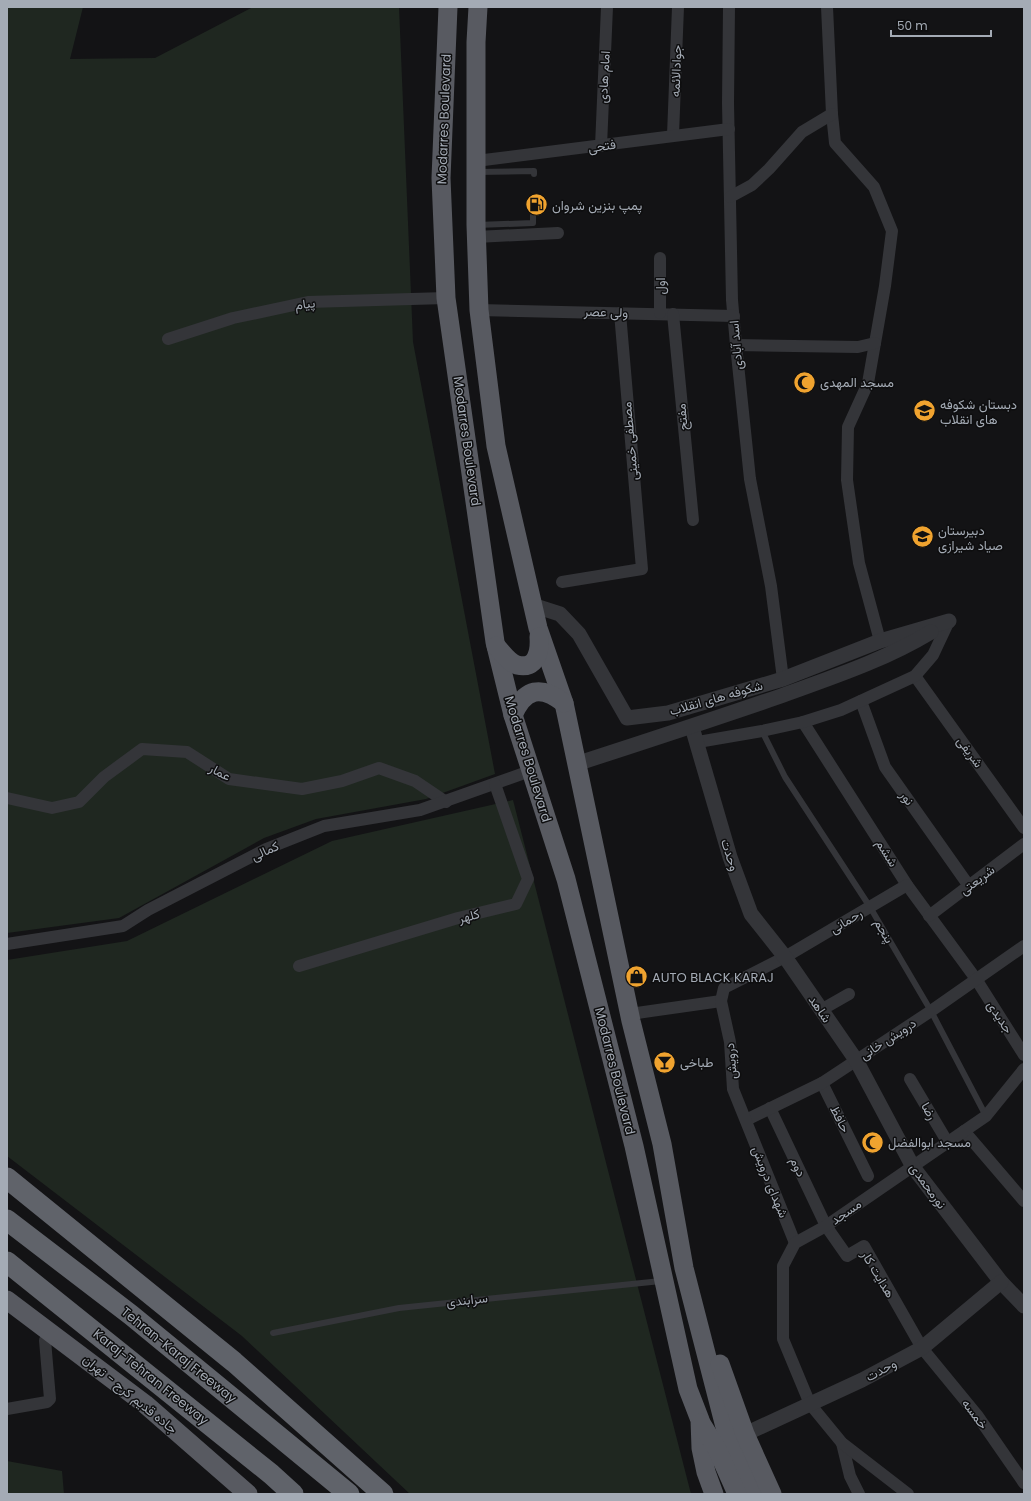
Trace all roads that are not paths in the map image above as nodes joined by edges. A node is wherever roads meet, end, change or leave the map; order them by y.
1 (448, 7) edge
2 (478, 7) edge
3 (607, 7) edge
4 (678, 7) edge
5 (729, 7) edge
6 (827, 7) edge
7 (832, 114) junction
8 (729, 129) junction
9 (673, 135) junction
10 (601, 146) junction
11 (476, 167) junction
12 (534, 174) dead end
13 (730, 197) junction
14 (533, 208) dead end
15 (476, 231) junction
16 (558, 233) dead end
17 (660, 258) dead end
18 (446, 298) junction
19 (479, 310) junction
20 (620, 313) junction
21 (660, 314) junction
22 (673, 314) junction
23 (734, 316) junction
24 (168, 339) dead end
25 (875, 343) junction
26 (736, 345) junction
27 (693, 520) dead end
28 (562, 582) dead end
29 (532, 605) junction
30 (949, 621) junction
31 (538, 628) junction
32 (880, 641) junction
33 (496, 646) junction
34 (915, 676) junction
35 (783, 679) junction
36 (861, 701) junction
37 (564, 703) junction
38 (512, 715) junction
39 (803, 722) junction
40 (692, 727) junction
41 (762, 731) junction
42 (698, 742) junction
43 (576, 764) junction
44 (530, 771) junction
45 (495, 784) junction
46 (7, 798) edge
47 (446, 802) junction
48 (1024, 828) edge
49 (1024, 844) edge
50 (907, 885) junction
51 (969, 886) junction
52 (870, 907) junction
53 (929, 916) junction
54 (7, 944) edge
55 (1024, 946) edge
56 (785, 957) junction
57 (299, 966) dead end
58 (976, 979) junction
59 (849, 994) dead end
60 (721, 1001) junction
61 (821, 1010) junction
62 (931, 1011) junction
63 (630, 1014) junction
64 (1024, 1055) edge
65 (856, 1060) junction
66 (1024, 1069) edge
67 (910, 1079) dead end
68 (822, 1083) junction
69 (770, 1108) junction
70 (986, 1116) junction
71 (746, 1120) junction
72 (964, 1131) junction
73 (948, 1143) junction
74 (912, 1167) junction
75 (868, 1176) dead end
76 (7, 1178) edge
77 (1024, 1201) edge
78 (7, 1220) edge
79 (826, 1226) junction
80 (795, 1243) junction
81 (7, 1262) edge
82 (684, 1268) junction
83 (663, 1281) junction
84 (1001, 1282) junction
85 (7, 1300) edge
86 (1024, 1306) edge
87 (7, 1312) edge
88 (273, 1333) dead end
89 (45, 1340) junction
90 (922, 1348) junction
91 (810, 1404) junction
92 (7, 1409) edge
93 (700, 1420) junction
94 (746, 1434) junction
95 (842, 1443) junction
96 (1024, 1483) edge
97 (233, 1494) edge
98 (248, 1494) edge
99 (293, 1494) edge
100 (349, 1494) edge
101 (383, 1494) edge
102 (714, 1494) edge
103 (737, 1494) edge
104 (753, 1494) edge
105 (772, 1494) edge
106 (858, 1494) edge
107 (908, 1494) edge

1 - 18 highway, Modarres Boulevard
2 - 11 highway
3 - 10 street, امام هادی
4 - 9 street, جوادالائمه
5 - 8 street, اسد آبادی
6 - 7 street
7 - 13 street
7 - 25 street
8 - 9 street, فتحی
8 - 13 street, اسد آبادی
9 - 10 street, فتحی
10 - 11 street, فتحی
11 - 12 lane
11 - 15 highway
13 - 23 street, اسد آبادی
14 - 15 lane
15 - 16 street
15 - 19 highway
17 - 21 street, اول
18 - 24 street, پیام
18 - 33 highway, Modarres Boulevard
19 - 20 street, ولی عصر
19 - 29 highway
20 - 21 street, ولی عصر
20 - 28 street, مصطفی خمینی
21 - 22 street, ولی عصر
22 - 23 street, ولی عصر
22 - 27 street, مفتح
23 - 26 street, اسد آبادی
25 - 26 street
25 - 32 street
26 - 35 street, اسد آبادی
29 - 31 highway
29 - 35 street, شکوفه های انقلاب
30 - 32 street, شکوفه های انقلاب
30 - 34 street
30 - 40 street, شکوفه های انقلاب
31 - 33 highway
31 - 37 highway
32 - 35 street, شکوفه های انقلاب
33 - 38 highway, Modarres Boulevard
34 - 36 street
34 - 48 street, شریفی
36 - 39 street
36 - 51 street, نور
37 - 38 highway
37 - 43 highway
38 - 44 highway, Modarres Boulevard
39 - 41 street
39 - 50 street, ششم
40 - 42 street, شکوفه های انقلاب
40 - 43 street, شکوفه های انقلاب
41 - 42 street
41 - 52 lane, پنجم
42 - 56 street, وحدت
43 - 63 highway
44 - 45 street, کمالی
44 - 83 highway, Modarres Boulevard
45 - 47 street, کمالی
45 - 57 street, کلهر
46 - 47 street, عمار
47 - 54 street, کمالی
49 - 51 street, شریعتی
50 - 52 street, رحمانی
50 - 53 street, ششم
51 - 53 street, شریعتی
52 - 56 street, رحمانی
52 - 62 lane, پنجم
53 - 58 street, ششم
55 - 58 street, درویش خانی
56 - 60 street, رحمانی
56 - 61 street, شاهد
58 - 62 street, درویش خانی
58 - 64 street, جدیدی
59 - 61 street
60 - 63 street
60 - 71 street, درویش
61 - 65 street, شاهد
62 - 65 street, درویش خانی
62 - 70 lane, پنجم
63 - 82 highway
65 - 68 street, درویش خانی
65 - 74 street, نورمحمدی
66 - 70 street, مسجد
67 - 73 street, رضا
68 - 69 street, درویش خانی
68 - 75 street, حافظ
69 - 71 street, درویش خانی
69 - 79 street, دوم
70 - 72 street, مسجد
71 - 80 street, شهدای درویش
72 - 73 street, مسجد
72 - 77 street
73 - 74 street, مسجد
74 - 79 street, مسجد
74 - 84 street, نورمحمدی
76 - 101 highway
78 - 100 highway, Tehran-Karaj Freeway
79 - 80 street, مسجد
79 - 90 street, هدایت کار
80 - 91 street
81 - 99 highway, Karaj-Tehran Freeway
82 - 94 highway
82 - 104 highway
83 - 88 lane, سرابندی
83 - 93 highway, Modarres Boulevard
84 - 86 street
84 - 90 street, وحدت
85 - 98 highway, جاده قدیم کرج - تهران
87 - 89 highway, جاده قدیم کرج - تهران
89 - 92 street
89 - 97 highway, جاده قدیم کرج - تهران
90 - 91 street, وحدت
90 - 96 street, خمسه
91 - 94 street, وحدت
91 - 95 street
93 - 102 highway, Modarres Boulevard
93 - 103 highway
94 - 105 highway
95 - 106 street
95 - 107 street

